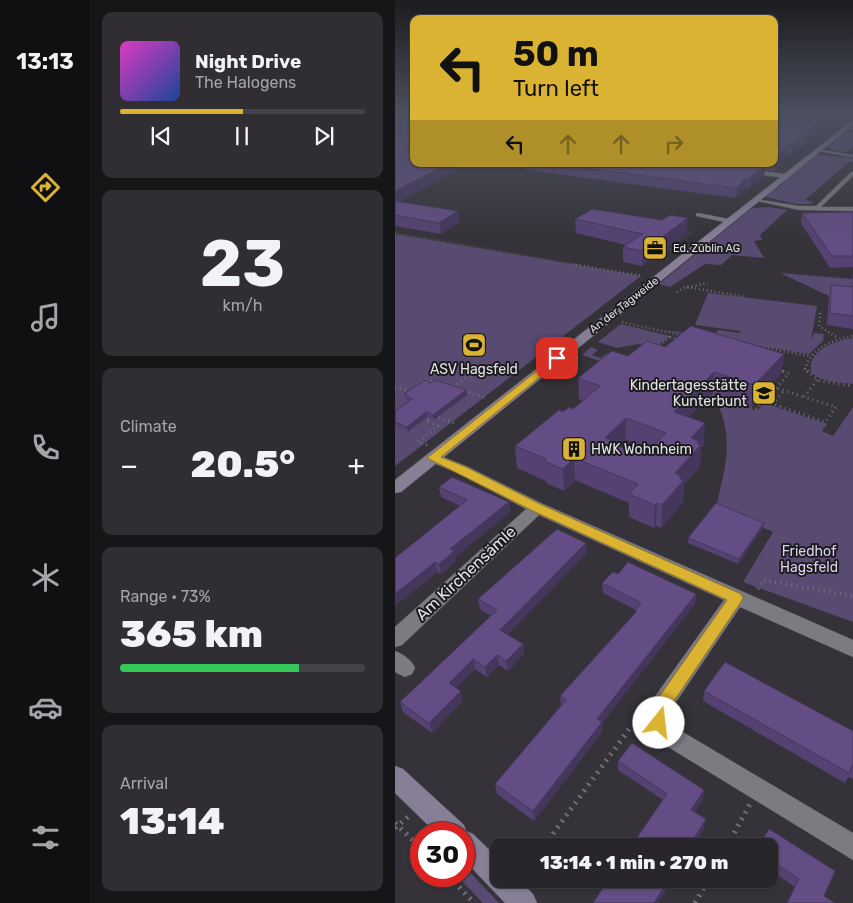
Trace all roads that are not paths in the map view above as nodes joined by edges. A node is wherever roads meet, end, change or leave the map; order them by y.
1 (810, 156) edge
2 (735, 170) edge
3 (853, 173) edge
4 (786, 176) junction
5 (755, 200) junction
6 (817, 208) junction
7 (853, 209) edge
8 (698, 215) dead end
9 (729, 221) junction
10 (437, 454) junction
11 (395, 488) edge
12 (537, 508) junction
13 (736, 598) junction
14 (395, 639) edge
15 (853, 649) edge
16 (395, 777) edge
17 (442, 822) edge
18 (853, 848) edge
19 (475, 854) edge
20 (490, 868) edge
21 (510, 888) edge
22 (524, 903) edge

1 - 4 main road, An der Tagweide
2 - 4 street
3 - 6 lane
4 - 5 main road, An der Tagweide
5 - 6 lane
5 - 9 main road, An der Tagweide
6 - 7 lane
8 - 9 lane
9 - 10 main road, An der Tagweide
10 - 11 main road, An der Tagweide
10 - 12 street
12 - 13 street
12 - 14 street, Am Kirchensämle
13 - 15 street
13 - 18 street
16 - 17 main road
19 - 20 main road
21 - 22 main road

